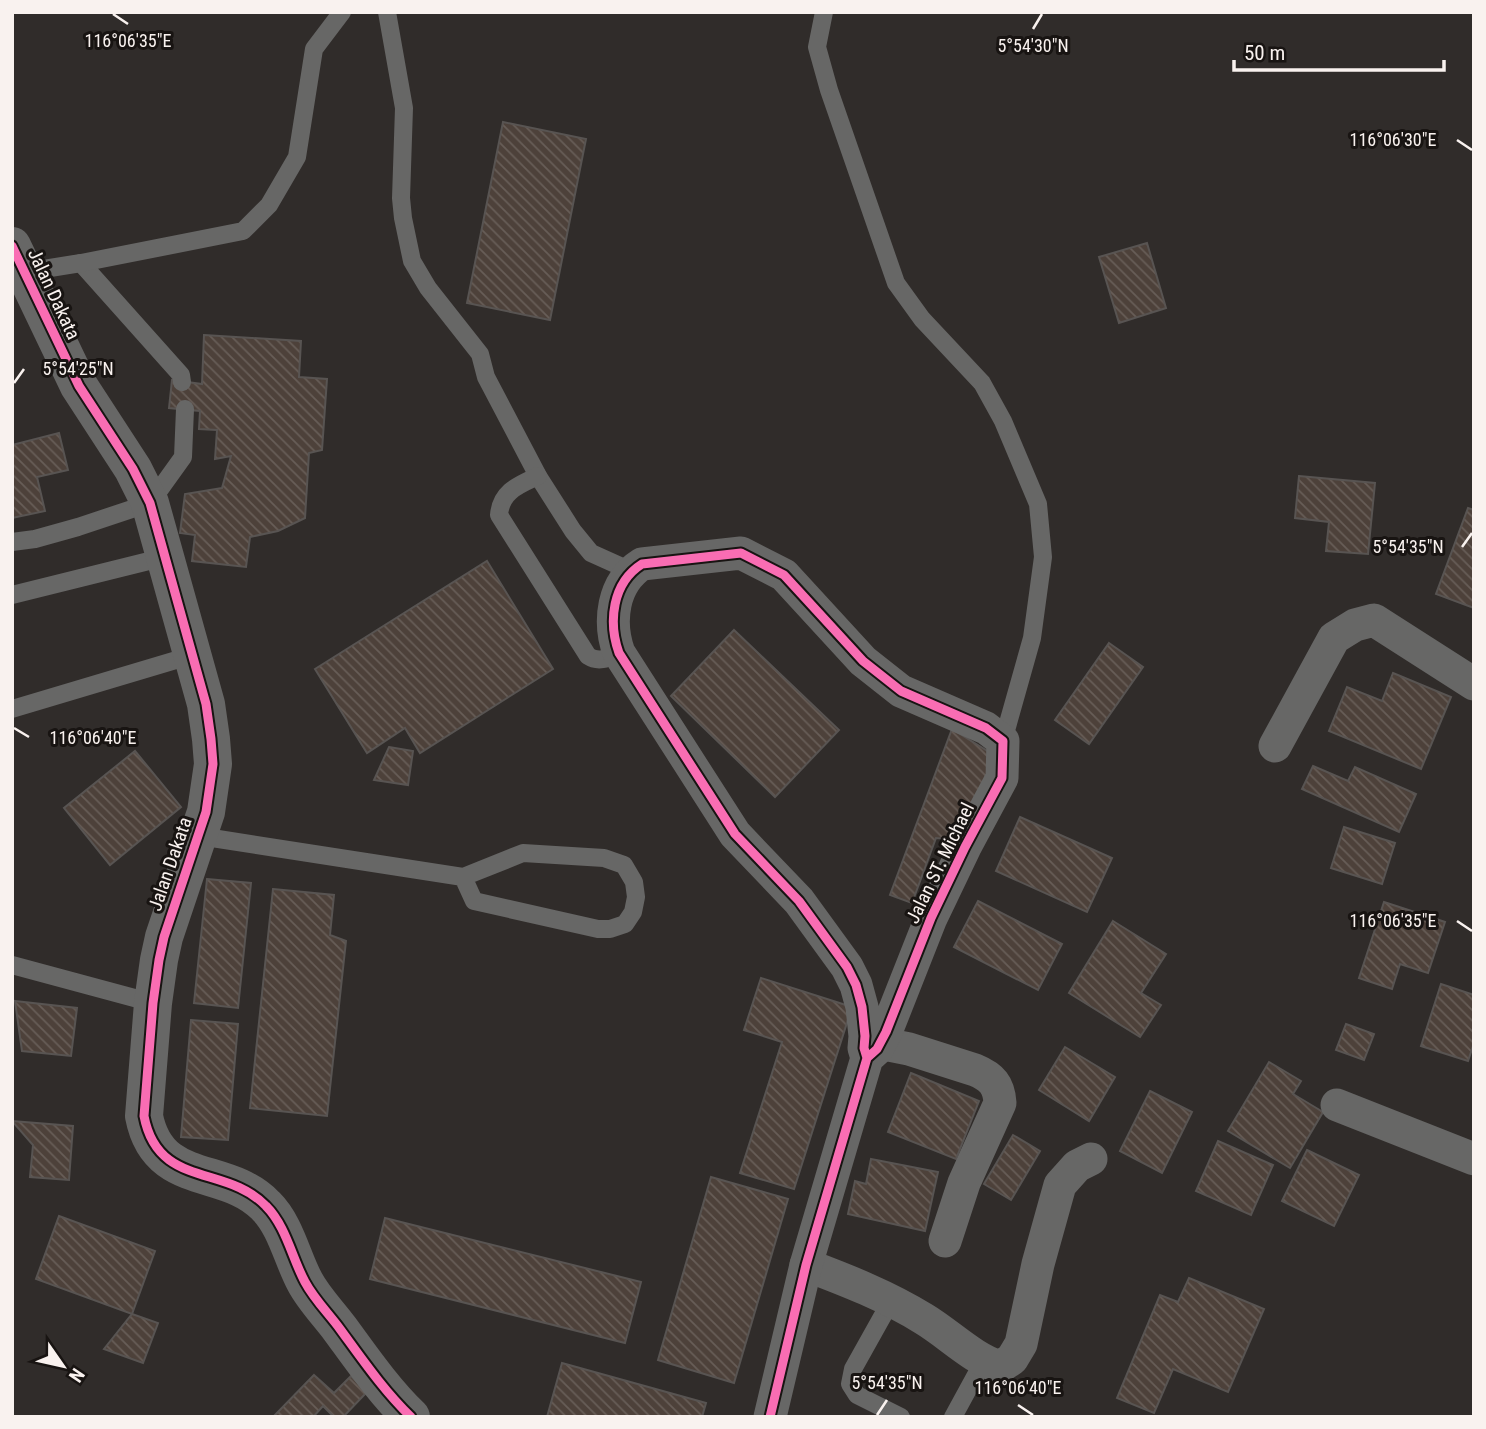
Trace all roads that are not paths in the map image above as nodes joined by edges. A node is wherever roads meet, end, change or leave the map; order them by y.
1 (342, 12) edge
2 (387, 12) edge
3 (824, 12) edge
4 (18, 259) edge
5 (82, 264) junction
6 (182, 382) dead end
7 (185, 409) dead end
8 (538, 475) junction
9 (150, 503) junction
10 (12, 542) edge
11 (165, 557) junction
12 (631, 571) junction
13 (12, 596) edge
14 (620, 653) junction
15 (193, 655) junction
16 (1474, 684) edge
17 (12, 709) edge
18 (1003, 741) junction
19 (1275, 746) dead end
20 (199, 836) junction
21 (463, 877) junction
22 (12, 965) edge
23 (153, 1003) junction
24 (873, 1051) junction
25 (1337, 1105) dead end
26 (1091, 1159) dead end
27 (1474, 1159) edge
28 (945, 1241) dead end
29 (806, 1265) junction
30 (891, 1301) junction
31 (984, 1362) junction
32 (411, 1417) edge
33 (771, 1417) edge
34 (901, 1417) edge
35 (953, 1417) edge

1 - 5 lane
2 - 8 lane
3 - 18 lane
4 - 5 lane
4 - 9 street, Jalan Dakata
5 - 6 lane
7 - 9 lane
8 - 12 lane
8 - 14 lane
9 - 10 lane
9 - 11 street, Jalan Dakata
11 - 13 lane
11 - 15 street, Jalan Dakata
12 - 14 street
12 - 18 street
14 - 24 street
15 - 17 lane
15 - 20 street, Jalan Dakata
16 - 19 street
18 - 24 street, Jalan ST. Michael
20 - 21 lane
20 - 23 street, Jalan Dakata
21 - 21 lane
22 - 23 lane
23 - 32 street, Jalan Dakata
24 - 28 street
24 - 29 street, Jalan ST. Michael
25 - 27 street
26 - 31 street
29 - 30 street
29 - 33 street, Jalan ST. Michael
30 - 31 street
30 - 34 lane
31 - 35 lane

